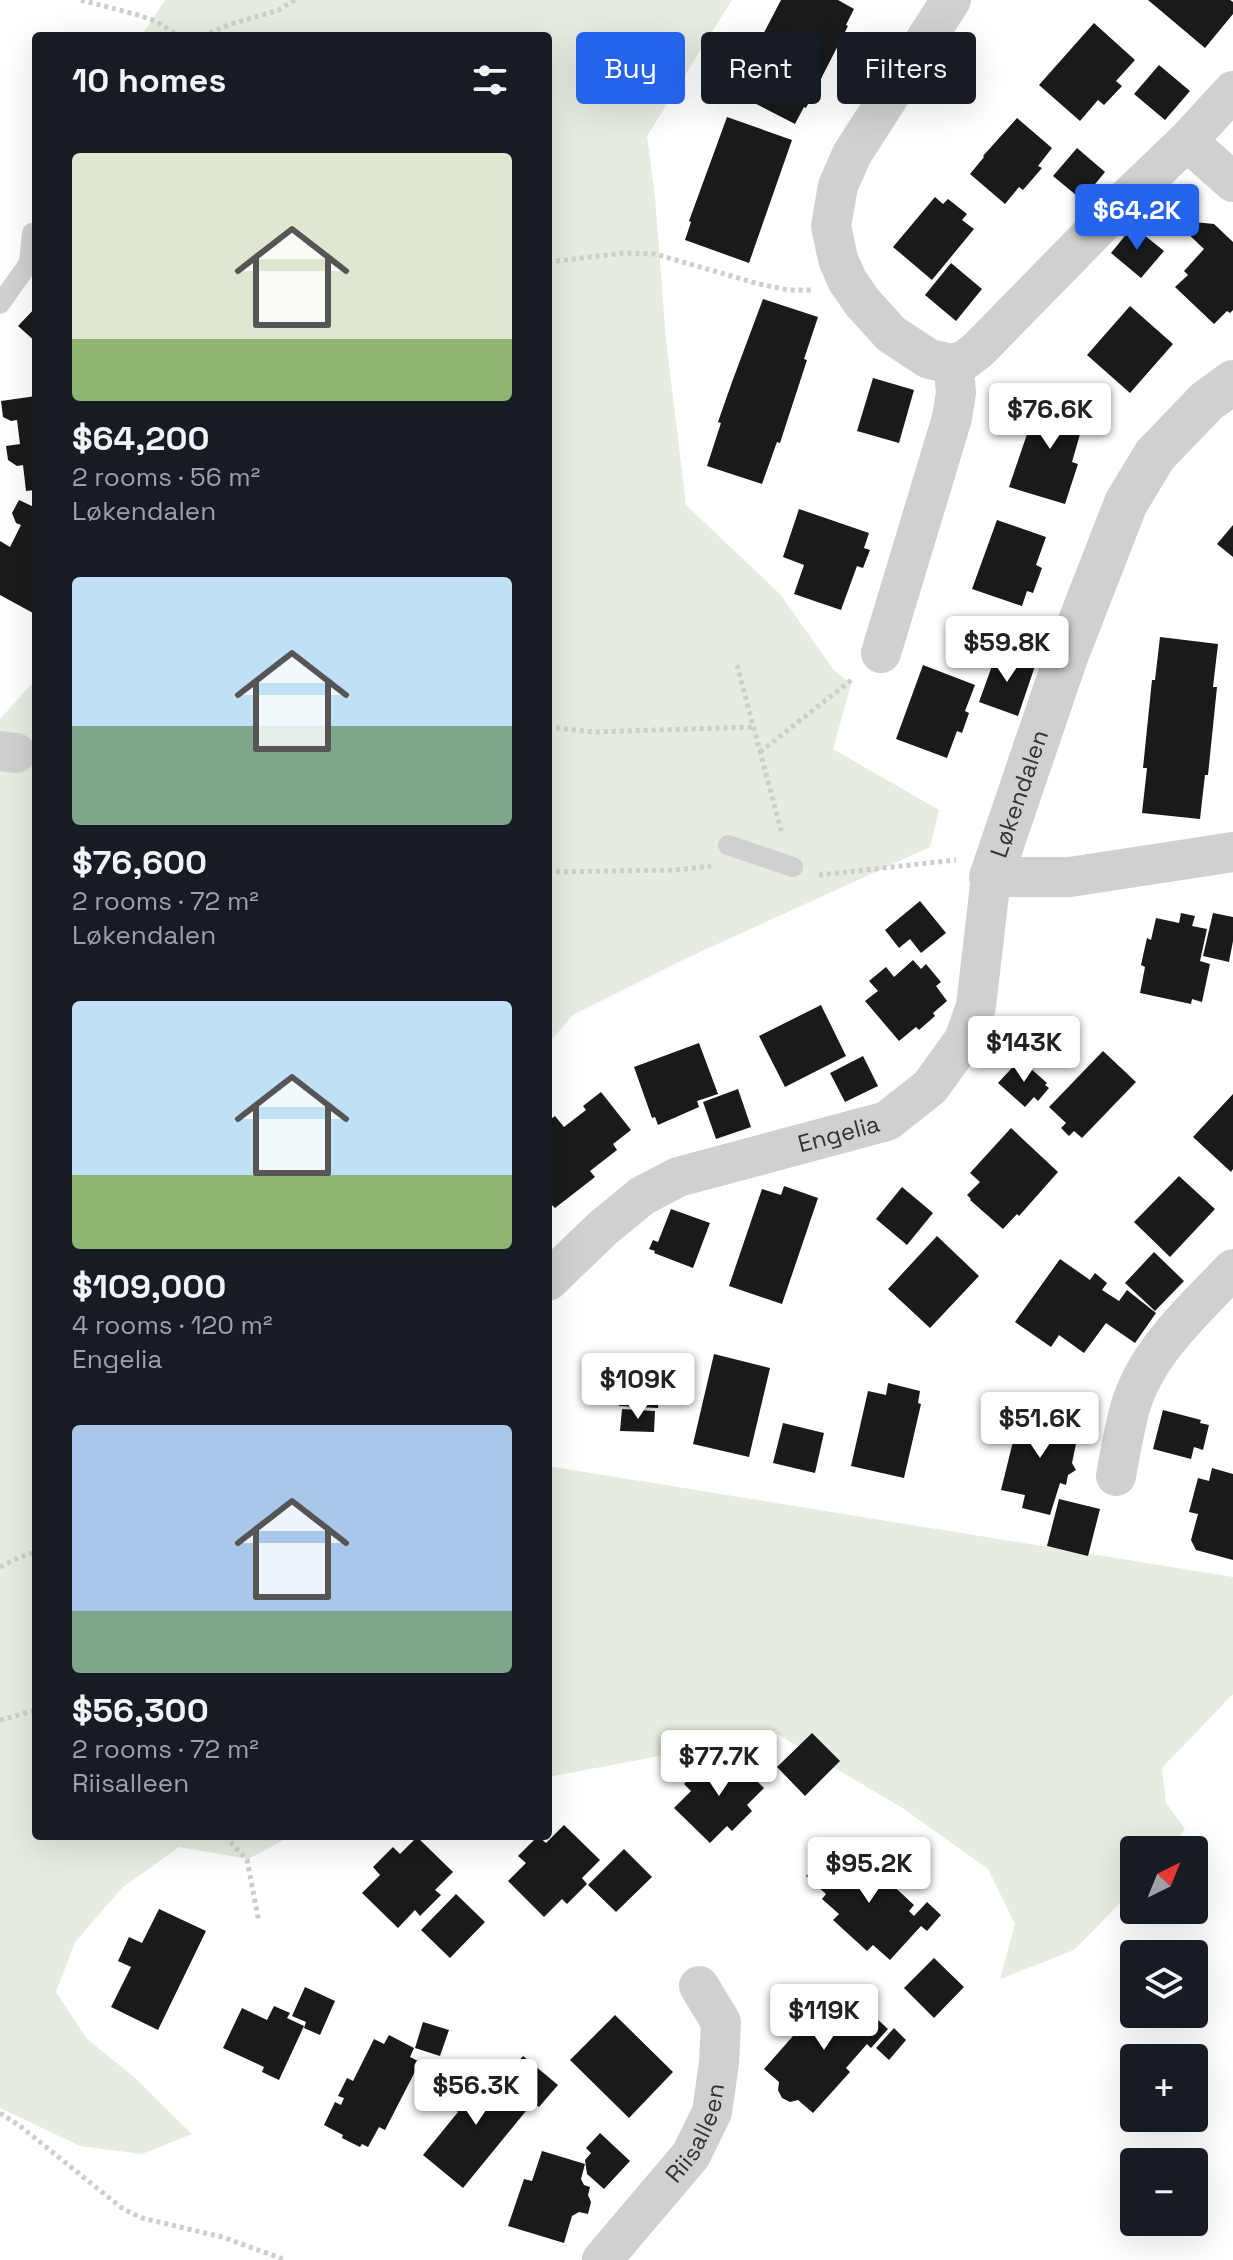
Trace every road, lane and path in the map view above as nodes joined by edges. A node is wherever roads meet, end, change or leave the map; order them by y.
1 (81, 0) edge
2 (295, 0) edge
3 (951, 0) edge
4 (172, 32) edge
5 (212, 32) edge
6 (1233, 91) edge
7 (1187, 141) junction
8 (1233, 182) edge
9 (32, 233) dead end
10 (552, 262) edge
11 (847, 280) junction
12 (0, 304) edge
13 (953, 364) junction
14 (1233, 382) edge
15 (881, 653) joint
16 (737, 665) dead end
17 (552, 727) edge
18 (753, 727) junction
19 (760, 752) junction
20 (735, 848) joint
21 (1233, 852) edge
22 (793, 867) junction
23 (552, 872) edge
24 (991, 877) junction
25 (1233, 1269) edge
26 (552, 1277) edge
27 (1116, 1476) dead end
28 (32, 1553) edge
29 (0, 1567) edge
30 (32, 1711) edge
31 (0, 1720) edge
32 (229, 1840) edge
33 (259, 1922) dead end
34 (699, 1986) dead end
35 (0, 2113) edge
36 (286, 2260) edge
37 (602, 2260) edge

1 - 4 path
2 - 5 path
3 - 11 street
6 - 7 street
7 - 8 street
7 - 13 street
9 - 12 lane
10 - 11 path
11 - 13 street
13 - 15 street
14 - 24 street, Løkendalen
15 - 19 path
16 - 18 path
17 - 18 path
18 - 19 path
19 - 22 path
20 - 22 lane
20 - 23 path
21 - 24 street
22 - 24 path
24 - 26 street, Engelia
25 - 27 street
28 - 29 path
30 - 31 path
32 - 33 path
34 - 37 street, Riisalleen
35 - 36 path

